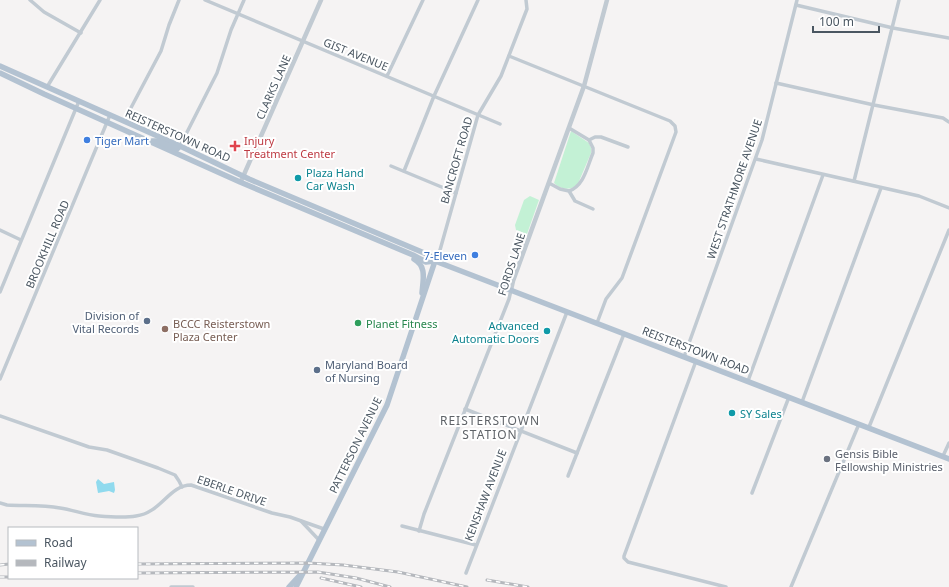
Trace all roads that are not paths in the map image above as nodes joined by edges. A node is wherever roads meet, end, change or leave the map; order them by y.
1 (30, 0) edge
2 (100, 0) edge
3 (179, 0) edge
4 (205, 0) edge
5 (244, 0) edge
6 (321, 0) edge
7 (422, 0) edge
8 (478, 0) edge
9 (526, 0) edge
10 (607, 0) edge
11 (797, 0) edge
12 (899, 0) edge
13 (796, 5) junction
14 (238, 14) junction
15 (893, 28) junction
16 (81, 33) junction
17 (949, 38) edge
18 (303, 42) junction
19 (509, 56) junction
20 (0, 66) edge
21 (0, 73) edge
22 (387, 76) junction
23 (776, 83) junction
24 (584, 86) junction
25 (47, 87) junction
26 (434, 96) junction
27 (79, 101) junction
28 (874, 105) junction
29 (76, 108) junction
30 (110, 115) junction
31 (478, 115) junction
32 (124, 121) junction
33 (949, 122) edge
34 (107, 123) junction
35 (500, 124) dead end
36 (569, 128) junction
37 (589, 140) junction
38 (150, 142) junction
39 (180, 146) junction
40 (628, 147) dead end
41 (756, 159) junction
42 (391, 166) dead end
43 (404, 172) junction
44 (824, 174) junction
45 (243, 176) junction
46 (854, 181) junction
47 (240, 182) junction
48 (549, 183) junction
49 (881, 188) junction
50 (569, 191) junction
51 (456, 193) junction
52 (949, 208) edge
53 (304, 209) junction
54 (594, 209) dead end
55 (329, 213) junction
56 (0, 230) edge
57 (949, 230) edge
58 (22, 240) junction
59 (382, 242) junction
60 (435, 261) junction
61 (511, 290) junction
62 (0, 292) edge
63 (422, 299) junction
64 (567, 312) junction
65 (597, 323) junction
66 (624, 334) junction
67 (684, 357) junction
68 (696, 361) junction
69 (0, 379) edge
70 (748, 381) junction
71 (789, 397) junction
72 (802, 402) junction
73 (465, 409) junction
74 (0, 416) edge
75 (858, 424) junction
76 (868, 427) junction
77 (520, 430) junction
78 (949, 443) edge
79 (577, 453) junction
80 (943, 456) junction
81 (949, 458) edge
82 (568, 476) dead end
83 (182, 486) junction
84 (752, 493) dead end
85 (0, 503) edge
86 (300, 521) junction
87 (402, 526) dead end
88 (324, 530) junction
89 (419, 531) junction
90 (319, 540) junction
91 (476, 545) junction
92 (306, 567) junction
93 (466, 573) dead end
94 (171, 587) edge
95 (193, 587) edge
96 (288, 587) edge
97 (296, 587) edge
98 (303, 587) edge
99 (726, 587) edge
100 (791, 587) edge

1 - 16 street
2 - 16 street
3 - 32 street
4 - 14 street, GIST AVENUE
5 - 14 street
6 - 18 street, CLARKS LANE
7 - 22 street
8 - 26 street
9 - 19 street, BANCROFT ROAD
10 - 24 street, FORDS LANE
11 - 13 street, WEST STRATHMORE AVENUE
12 - 15 street
13 - 15 street
13 - 23 street, WEST STRATHMORE AVENUE
14 - 18 street, GIST AVENUE
14 - 39 street
15 - 17 street
15 - 28 street
16 - 25 street
18 - 22 street, GIST AVENUE
18 - 45 street, CLARKS LANE
19 - 24 street
19 - 31 street, BANCROFT ROAD
20 - 25 main road, REISTERSTOWN ROAD
21 - 29 main road, REISTERSTOWN ROAD
22 - 26 street, GIST AVENUE
23 - 28 street
23 - 41 street, WEST STRATHMORE AVENUE
24 - 36 street, FORDS LANE
24 - 65 street
25 - 27 main road, REISTERSTOWN ROAD
26 - 31 street, GIST AVENUE
26 - 43 street
27 - 29 street
27 - 30 main road, REISTERSTOWN ROAD
28 - 33 street
28 - 46 street
29 - 34 main road, REISTERSTOWN ROAD
29 - 58 street
30 - 32 main road, REISTERSTOWN ROAD
30 - 34 street, BROOKHILL ROAD
31 - 35 street, GIST AVENUE
31 - 51 street, BANCROFT ROAD
32 - 39 main road, REISTERSTOWN ROAD
34 - 38 main road, REISTERSTOWN ROAD
34 - 69 street, BROOKHILL ROAD
36 - 37 street
36 - 48 street, FORDS LANE
37 - 40 street
37 - 50 street
38 - 39 main road
38 - 47 main road, REISTERSTOWN ROAD
39 - 45 main road, REISTERSTOWN ROAD
41 - 44 street
41 - 67 street, WEST STRATHMORE AVENUE
42 - 43 street
43 - 51 street
44 - 46 street
44 - 70 street
45 - 47 street, CLARKS LANE
45 - 55 main road, REISTERSTOWN ROAD
46 - 49 street
47 - 53 main road, REISTERSTOWN ROAD
48 - 50 street
48 - 61 street, FORDS LANE
49 - 52 street
49 - 72 street
50 - 54 street
51 - 60 street, BANCROFT ROAD
53 - 55 main road
53 - 59 main road, REISTERSTOWN ROAD
55 - 60 main road, REISTERSTOWN ROAD
56 - 58 street
57 - 76 street
58 - 62 street
59 - 60 main road, REISTERSTOWN ROAD
59 - 63 main road
60 - 61 main road, REISTERSTOWN ROAD
60 - 63 main road, PATTERSON AVENUE
61 - 64 main road, REISTERSTOWN ROAD
61 - 73 street, FORDS LANE
63 - 88 main road, PATTERSON AVENUE
64 - 65 main road, REISTERSTOWN ROAD
64 - 77 street, KENSHAW AVENUE
65 - 66 main road, REISTERSTOWN ROAD
66 - 67 main road, REISTERSTOWN ROAD
66 - 79 street
67 - 68 main road, REISTERSTOWN ROAD
68 - 70 main road, REISTERSTOWN ROAD
68 - 99 street
70 - 71 main road, REISTERSTOWN ROAD
71 - 72 main road, REISTERSTOWN ROAD
71 - 84 street
72 - 75 main road, REISTERSTOWN ROAD
73 - 77 street
73 - 89 street, FORDS LANE
74 - 83 street
75 - 76 main road, REISTERSTOWN ROAD
75 - 100 street
76 - 80 main road, REISTERSTOWN ROAD
77 - 79 street
77 - 91 street, KENSHAW AVENUE
78 - 80 street
79 - 82 street
80 - 81 main road, REISTERSTOWN ROAD
83 - 85 street, EBERLE DRIVE
83 - 86 street, EBERLE DRIVE
86 - 88 street, EBERLE DRIVE
86 - 90 street, EBERLE DRIVE
87 - 89 street
88 - 90 main road, PATTERSON AVENUE
89 - 91 street
90 - 92 main road, PATTERSON AVENUE
91 - 93 street, KENSHAW AVENUE
92 - 96 main road
92 - 97 main road, PATTERSON AVENUE
92 - 98 main road
94 - 95 street

